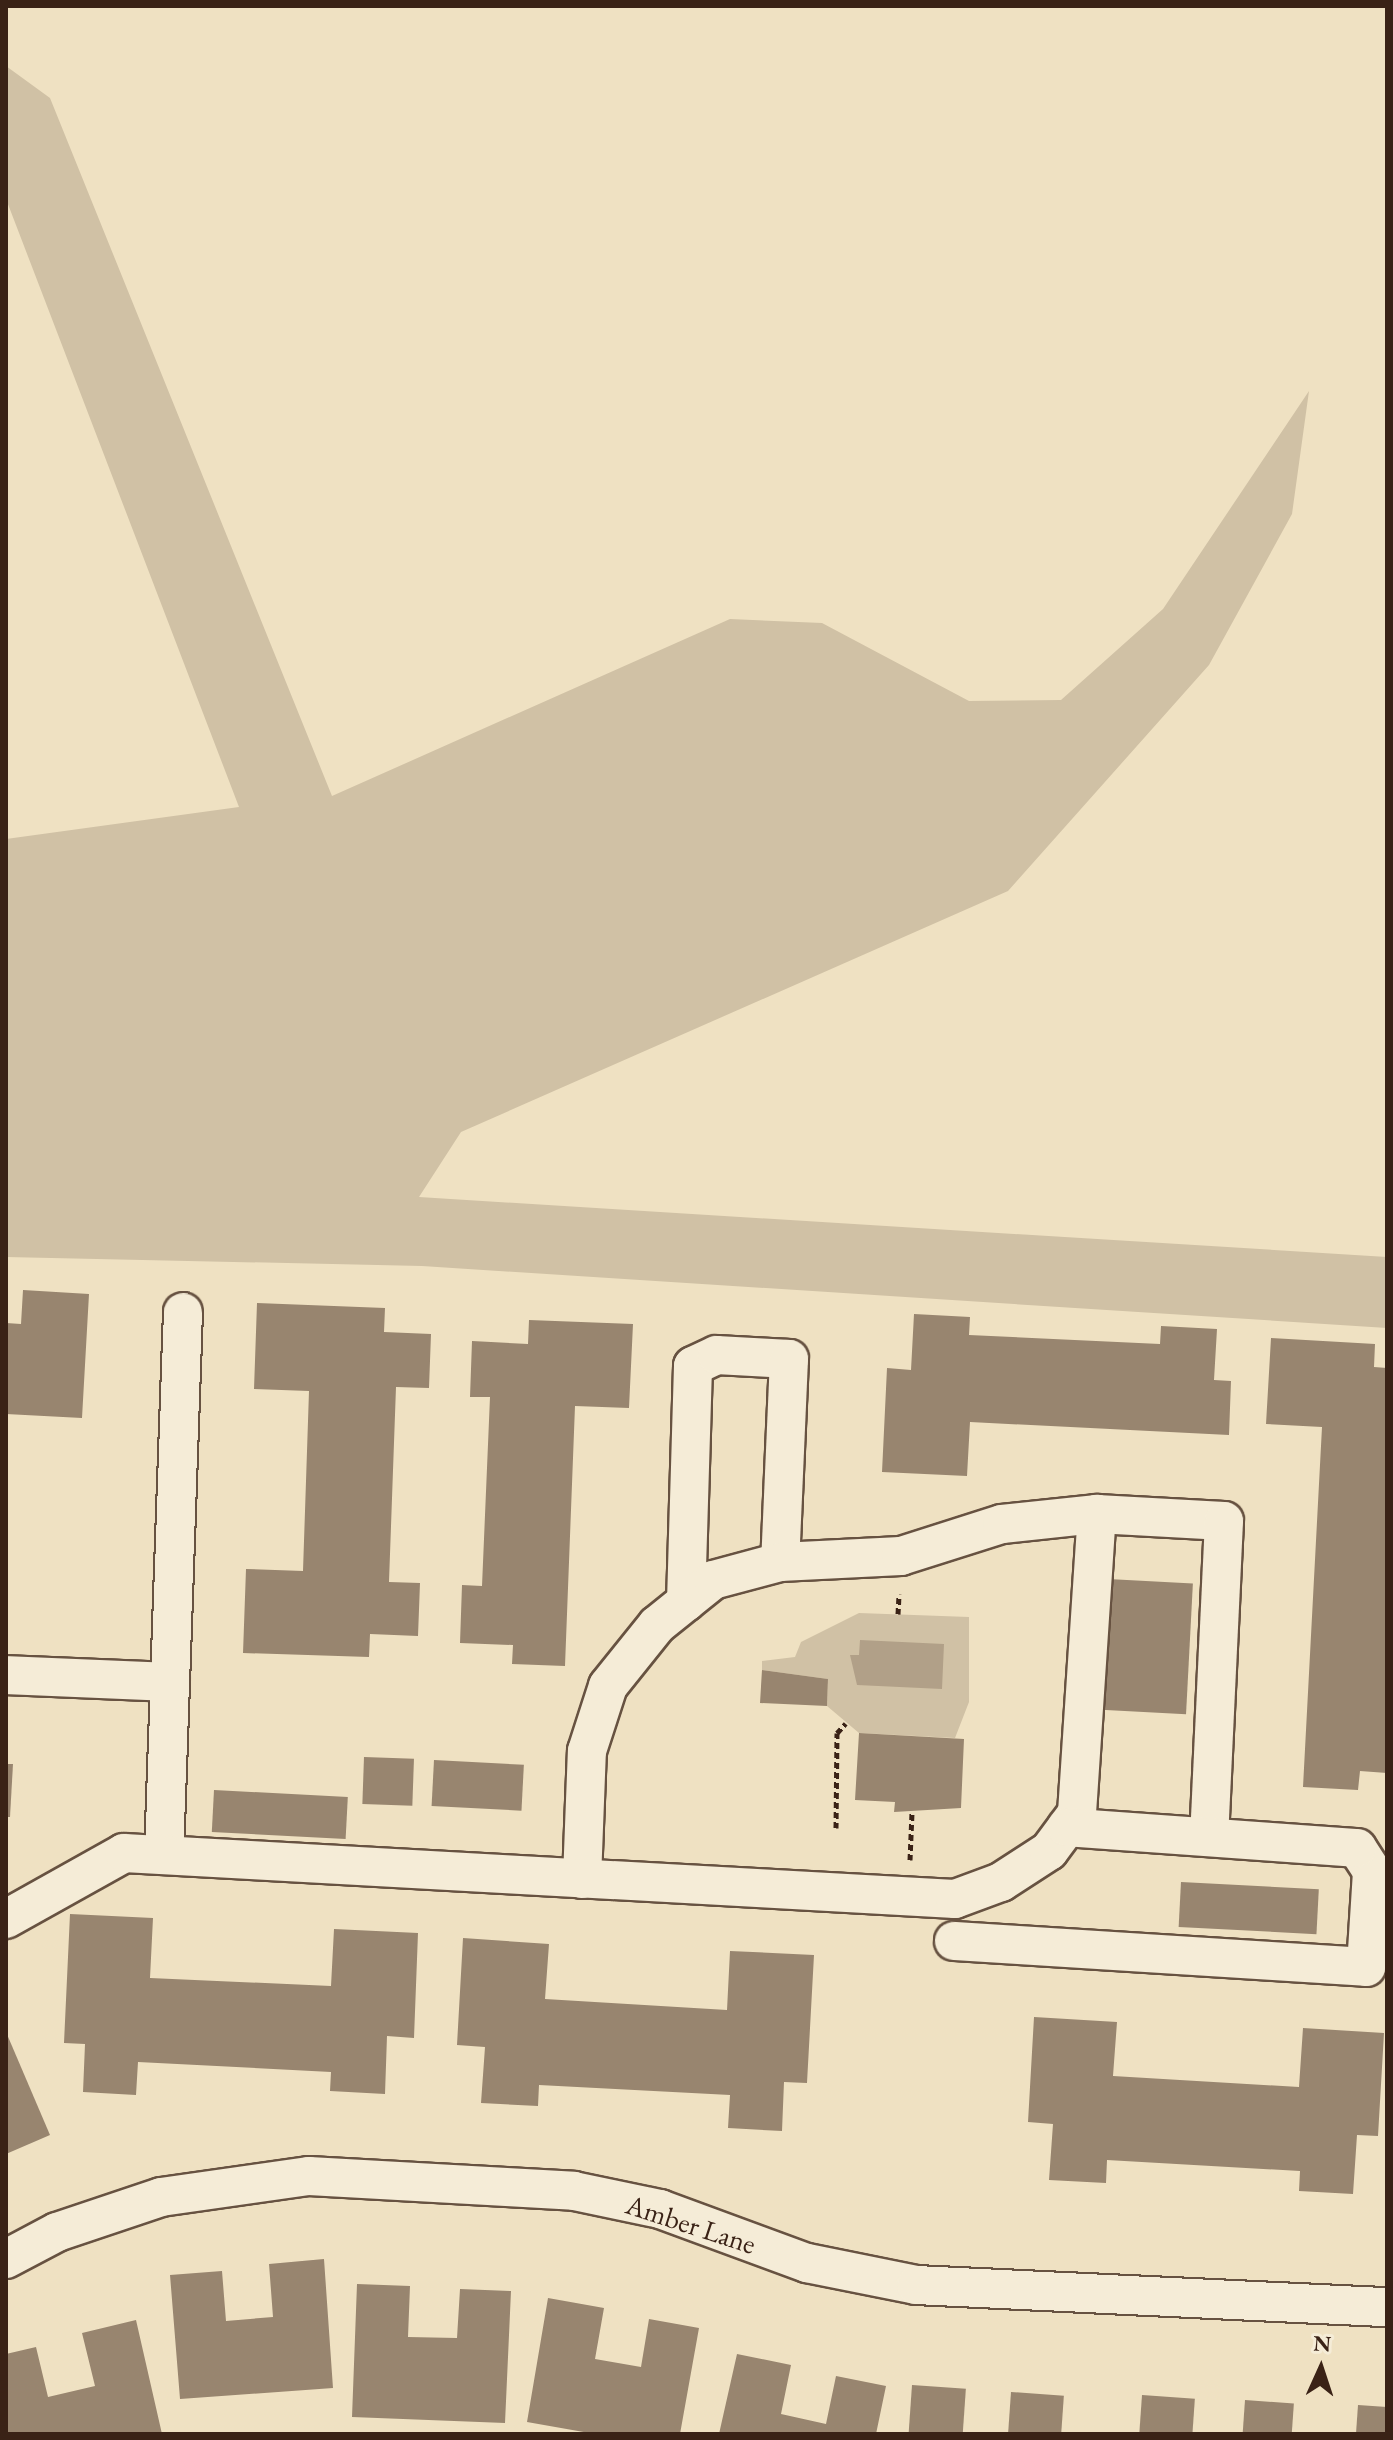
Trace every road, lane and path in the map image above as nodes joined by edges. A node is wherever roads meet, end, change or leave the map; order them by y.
1 (183, 1312) dead end
2 (1097, 1514) junction
3 (780, 1562) junction
4 (686, 1602) junction
5 (6, 1675) edge
6 (170, 1682) junction
7 (846, 1723) dead end
8 (1067, 1827) junction
9 (836, 1828) dead end
10 (1209, 1834) junction
11 (164, 1855) junction
12 (582, 1879) junction
13 (6, 1919) edge
14 (954, 1941) dead end
15 (6, 2259) edge
16 (1387, 2307) edge

1 - 6 street
2 - 3 street
2 - 8 street
2 - 10 street
3 - 4 street
3 - 4 street
4 - 12 street
5 - 6 street
6 - 11 street
7 - 9 path
8 - 10 street
8 - 12 street
10 - 14 street
11 - 12 street
11 - 13 street
15 - 16 street, Amber Lane

